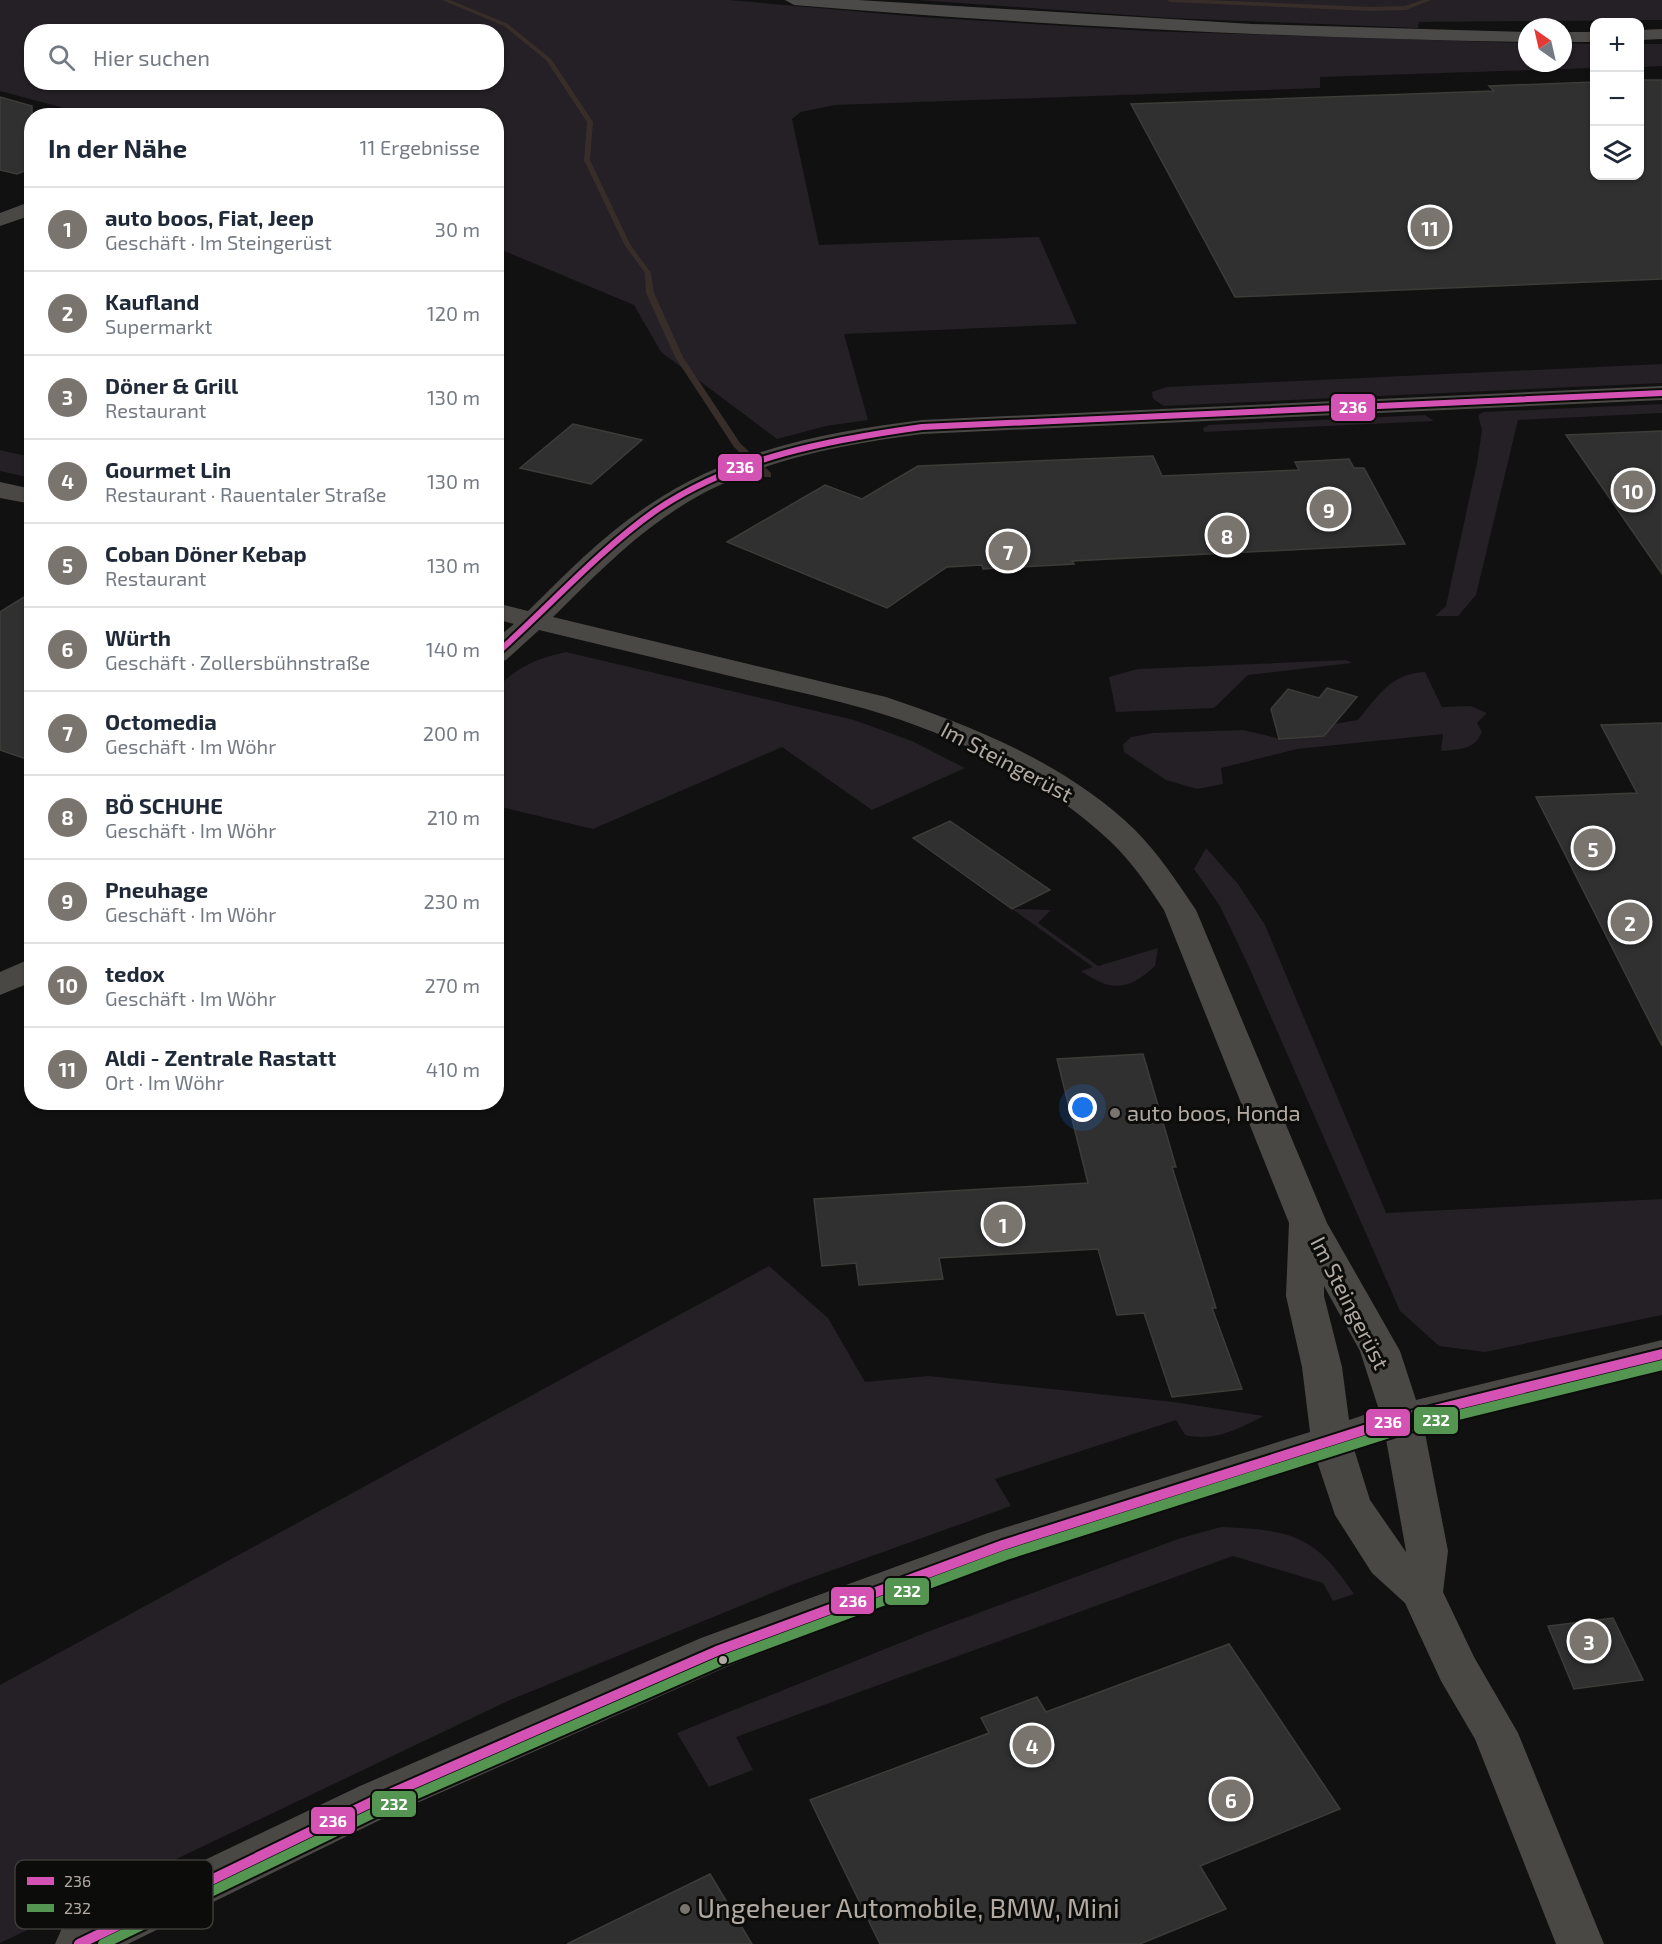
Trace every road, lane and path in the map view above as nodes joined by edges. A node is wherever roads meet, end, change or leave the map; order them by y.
1 (794, 0) edge
2 (1644, 36) edge
3 (1662, 36) edge
4 (1518, 37) edge
5 (24, 210) edge
6 (0, 220) edge
7 (1662, 393) edge
8 (0, 489) edge
9 (24, 495) edge
10 (504, 613) edge
11 (536, 621) junction
12 (504, 647) edge
13 (24, 972) edge
14 (0, 986) edge
15 (1308, 1223) junction
16 (1662, 1354) edge
17 (1402, 1418) junction
18 (1331, 1441) junction
19 (1421, 1592) junction
20 (213, 1879) edge
21 (110, 1929) edge
22 (79, 1944) edge
23 (1580, 1944) edge

1 - 4 main road
2 - 3 main road
5 - 6 street
7 - 11 street
8 - 9 street
10 - 11 street, Im Steingerüst
11 - 12 street
11 - 15 street, Im Steingerüst
13 - 14 street
15 - 17 street, Im Steingerüst
15 - 18 street, Im Steingerüst
16 - 17 street
17 - 18 street
17 - 19 street, Im Steingerüst
18 - 19 street, Im Steingerüst
18 - 20 street
19 - 23 street
21 - 22 street

